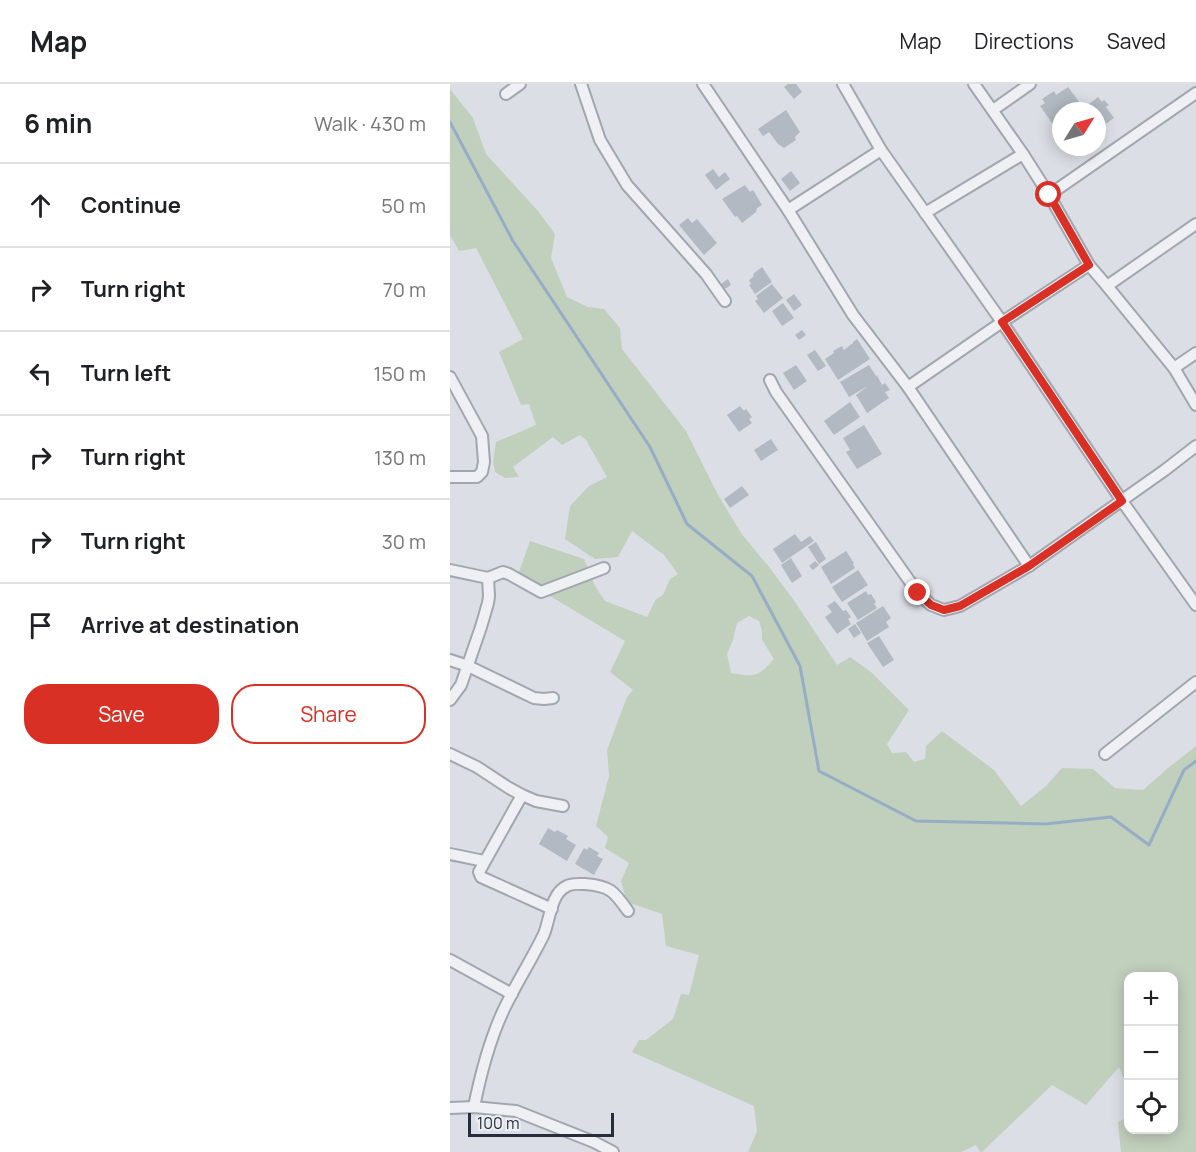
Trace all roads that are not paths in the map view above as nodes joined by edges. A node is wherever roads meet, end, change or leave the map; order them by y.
1 (519, 84) edge
2 (581, 84) edge
3 (703, 84) edge
4 (843, 84) edge
5 (974, 84) edge
6 (1030, 84) edge
7 (1196, 93) edge
8 (506, 94) dead end
9 (993, 110) junction
10 (881, 150) junction
11 (1023, 154) junction
12 (1049, 195) junction
13 (788, 210) junction
14 (925, 213) junction
15 (1196, 225) edge
16 (1089, 265) junction
17 (1107, 286) junction
18 (725, 301) dead end
19 (1002, 322) junction
20 (1196, 353) edge
21 (1174, 368) junction
22 (450, 377) edge
23 (770, 380) dead end
24 (908, 387) junction
25 (1196, 405) edge
26 (1196, 446) edge
27 (451, 481) edge
28 (1122, 501) junction
29 (1029, 566) junction
30 (604, 568) dead end
31 (450, 570) edge
32 (488, 578) junction
33 (1196, 605) edge
34 (450, 660) edge
35 (468, 666) junction
36 (1196, 682) edge
37 (553, 698) dead end
38 (450, 700) edge
39 (450, 754) edge
40 (1105, 754) dead end
41 (522, 795) junction
42 (563, 806) dead end
43 (450, 854) edge
44 (484, 861) junction
45 (552, 909) junction
46 (628, 911) dead end
47 (450, 960) edge
48 (512, 994) junction
49 (474, 1107) junction
50 (450, 1108) edge
51 (592, 1147) edge
52 (613, 1152) edge

1 - 8 street
2 - 18 street
3 - 13 street
4 - 10 street
5 - 9 street
6 - 9 street
7 - 12 street
9 - 11 street
10 - 13 street
10 - 14 street
11 - 12 street
11 - 14 street
12 - 16 street
13 - 24 street
14 - 19 street
15 - 17 street
16 - 17 street
16 - 19 street
17 - 21 street
19 - 24 street
19 - 28 street
20 - 21 street
21 - 25 street
22 - 27 street
23 - 29 street
24 - 29 street
26 - 28 street
28 - 29 street
28 - 33 street
30 - 32 street
31 - 32 street
32 - 35 street
34 - 35 street
35 - 37 street
35 - 38 street
36 - 40 street
39 - 41 street
41 - 42 street
41 - 44 street
43 - 44 street
44 - 45 street
45 - 46 street
45 - 48 street
47 - 48 street
48 - 49 street
49 - 50 street
49 - 51 street
51 - 52 street

